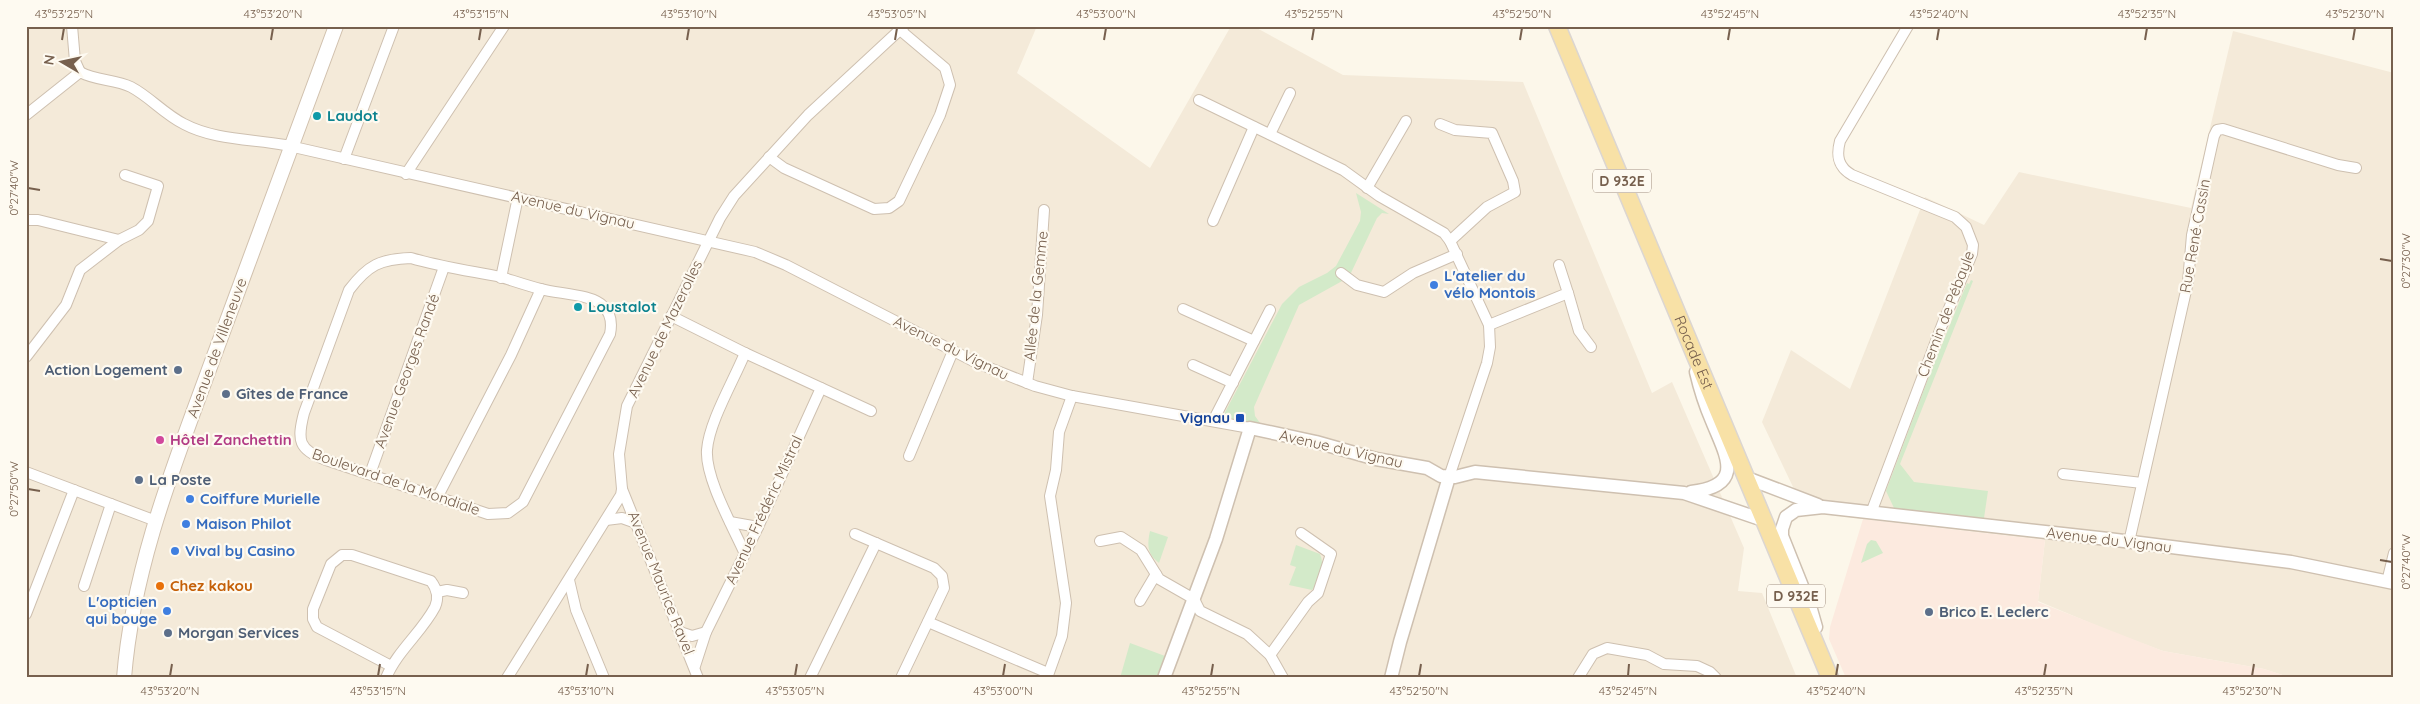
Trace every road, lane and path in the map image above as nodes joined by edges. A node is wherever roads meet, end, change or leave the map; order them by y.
1 (72, 26) edge
2 (336, 26) edge
3 (394, 26) edge
4 (504, 26) edge
5 (1558, 26) edge
6 (1908, 26) edge
7 (902, 28) edge
8 (80, 72) junction
9 (1290, 93) dead end
10 (1199, 100) dead end
11 (26, 115) edge
12 (1406, 121) dead end
13 (1440, 124) dead end
14 (1254, 127) junction
15 (1270, 134) junction
16 (291, 146) junction
17 (769, 157) junction
18 (344, 158) junction
19 (2356, 168) dead end
20 (406, 174) junction
21 (126, 175) dead end
22 (1368, 188) junction
23 (518, 197) junction
24 (1044, 210) dead end
25 (26, 220) edge
26 (1213, 221) dead end
27 (119, 240) junction
28 (709, 240) junction
29 (1450, 241) junction
30 (1457, 254) junction
31 (1559, 265) dead end
32 (444, 267) junction
33 (1341, 273) dead end
34 (501, 278) junction
35 (541, 290) junction
36 (1568, 293) junction
37 (1183, 309) dead end
38 (1270, 310) dead end
39 (671, 316) junction
40 (1489, 325) junction
41 (1686, 336) junction
42 (1254, 341) junction
43 (1591, 348) dead end
44 (953, 351) junction
45 (746, 354) junction
46 (26, 357) edge
47 (1192, 365) dead end
48 (1027, 383) junction
49 (1232, 383) junction
50 (820, 388) junction
51 (1072, 396) junction
52 (871, 410) dead end
53 (1213, 421) junction
54 (1250, 428) junction
55 (909, 456) dead end
56 (26, 472) edge
57 (370, 474) junction
58 (2063, 474) dead end
59 (1449, 477) junction
60 (1747, 478) junction
61 (2142, 482) junction
62 (622, 489) junction
63 (74, 490) junction
64 (1684, 493) junction
65 (438, 496) junction
66 (111, 504) junction
67 (1822, 507) junction
68 (1871, 513) junction
69 (606, 520) junction
70 (1763, 520) junction
71 (156, 521) junction
72 (636, 522) junction
73 (730, 522) junction
74 (758, 527) junction
75 (1301, 533) dead end
76 (855, 534) dead end
77 (1100, 540) dead end
78 (2129, 542) junction
79 (876, 543) junction
80 (2394, 552) edge
81 (745, 554) junction
82 (1156, 574) junction
83 (569, 580) junction
84 (2390, 583) edge
85 (84, 586) dead end
86 (437, 592) junction
87 (463, 593) dead end
88 (1194, 599) junction
89 (1140, 601) dead end
90 (554, 604) junction
91 (576, 610) junction
92 (26, 614) edge
93 (928, 622) junction
94 (680, 632) junction
95 (706, 632) junction
96 (1270, 655) junction
97 (391, 666) junction
98 (695, 666) junction
99 (1047, 675) edge
100 (1829, 675) edge
101 (124, 678) edge
102 (386, 678) edge
103 (507, 678) edge
104 (604, 678) edge
105 (698, 678) edge
106 (810, 678) edge
107 (901, 678) edge
108 (1164, 678) edge
109 (1283, 678) edge
110 (1391, 678) edge
111 (1578, 678) edge
112 (1716, 678) edge

1 - 8 street
2 - 16 main road, Avenue de Villeneuve
3 - 18 street
4 - 20 street
5 - 41 main road, Rocade Est / D 932E
6 - 68 street, Chemin de Pébayle
7 - 17 street, Avenue de Mazerolles
7 - 17 street
8 - 11 street
8 - 16 street, Avenue du Vignau
9 - 15 street
10 - 14 street
12 - 22 street
13 - 29 street
14 - 15 street
14 - 26 street
15 - 22 street
16 - 18 street, Avenue du Vignau
16 - 71 main road, Avenue de Villeneuve
17 - 28 street, Avenue de Mazerolles
18 - 20 street, Avenue du Vignau
19 - 61 street, Rue René Cassin
20 - 23 street, Avenue du Vignau
21 - 27 street
22 - 29 street
23 - 28 street, Avenue du Vignau
23 - 34 street
24 - 48 street, Allée de la Gemme
25 - 27 street
27 - 46 street
28 - 39 street, Avenue de Mazerolles
28 - 44 street, Avenue du Vignau
29 - 30 street
30 - 33 street
30 - 40 street
31 - 36 street
32 - 34 street, Boulevard de la Mondiale
32 - 57 street, Avenue Georges Randé
32 - 57 street, Boulevard de la Mondiale
34 - 35 street, Boulevard de la Mondiale
35 - 65 street
35 - 65 street, Boulevard de la Mondiale
36 - 40 street
36 - 43 street
37 - 42 street
38 - 42 street
39 - 45 street
39 - 62 street, Avenue de Mazerolles
40 - 59 street
41 - 60 main road, Rocade Est / D 932E
41 - 64 street
42 - 49 street
44 - 48 street, Avenue du Vignau
44 - 55 street
45 - 50 street
45 - 73 street
47 - 49 street
48 - 51 street, Avenue du Vignau
49 - 53 street
50 - 52 street
50 - 74 street, Avenue Frédéric Mistral
51 - 53 street, Avenue du Vignau
51 - 99 street
53 - 54 street, Avenue du Vignau
54 - 59 street, Avenue du Vignau
54 - 88 street
56 - 63 street
57 - 65 street, Boulevard de la Mondiale
58 - 61 street
59 - 64 street
59 - 110 street
60 - 67 street
60 - 70 main road, Rocade Est / D 932E
61 - 78 street, Rue René Cassin
62 - 69 street
62 - 72 street, Avenue Maurice Ravel
63 - 66 street
63 - 92 street
64 - 70 street
66 - 71 street
66 - 85 street
67 - 68 street, Avenue du Vignau
67 - 100 street
68 - 78 street, Avenue du Vignau
69 - 72 street
69 - 83 street
70 - 100 main road, Rocade Est / D 932E
71 - 101 main road, Avenue de Villeneuve
72 - 94 street, Avenue Maurice Ravel
73 - 74 street
73 - 81 street
74 - 81 street, Avenue Frédéric Mistral
75 - 96 street
76 - 79 street
77 - 82 street
78 - 84 street, Avenue du Vignau
79 - 93 street
79 - 106 street
80 - 84 street
81 - 95 street, Avenue Frédéric Mistral
82 - 88 street
82 - 89 street
83 - 90 street
83 - 91 street
86 - 87 street
86 - 97 street
86 - 97 street
88 - 96 street
88 - 108 street
90 - 91 street
90 - 103 street
91 - 104 street
93 - 99 street
93 - 107 street
94 - 95 street
94 - 98 street, Avenue Maurice Ravel
95 - 98 street, Avenue Frédéric Mistral
96 - 109 street
97 - 102 street
98 - 105 street, Avenue Maurice Ravel
111 - 112 street

